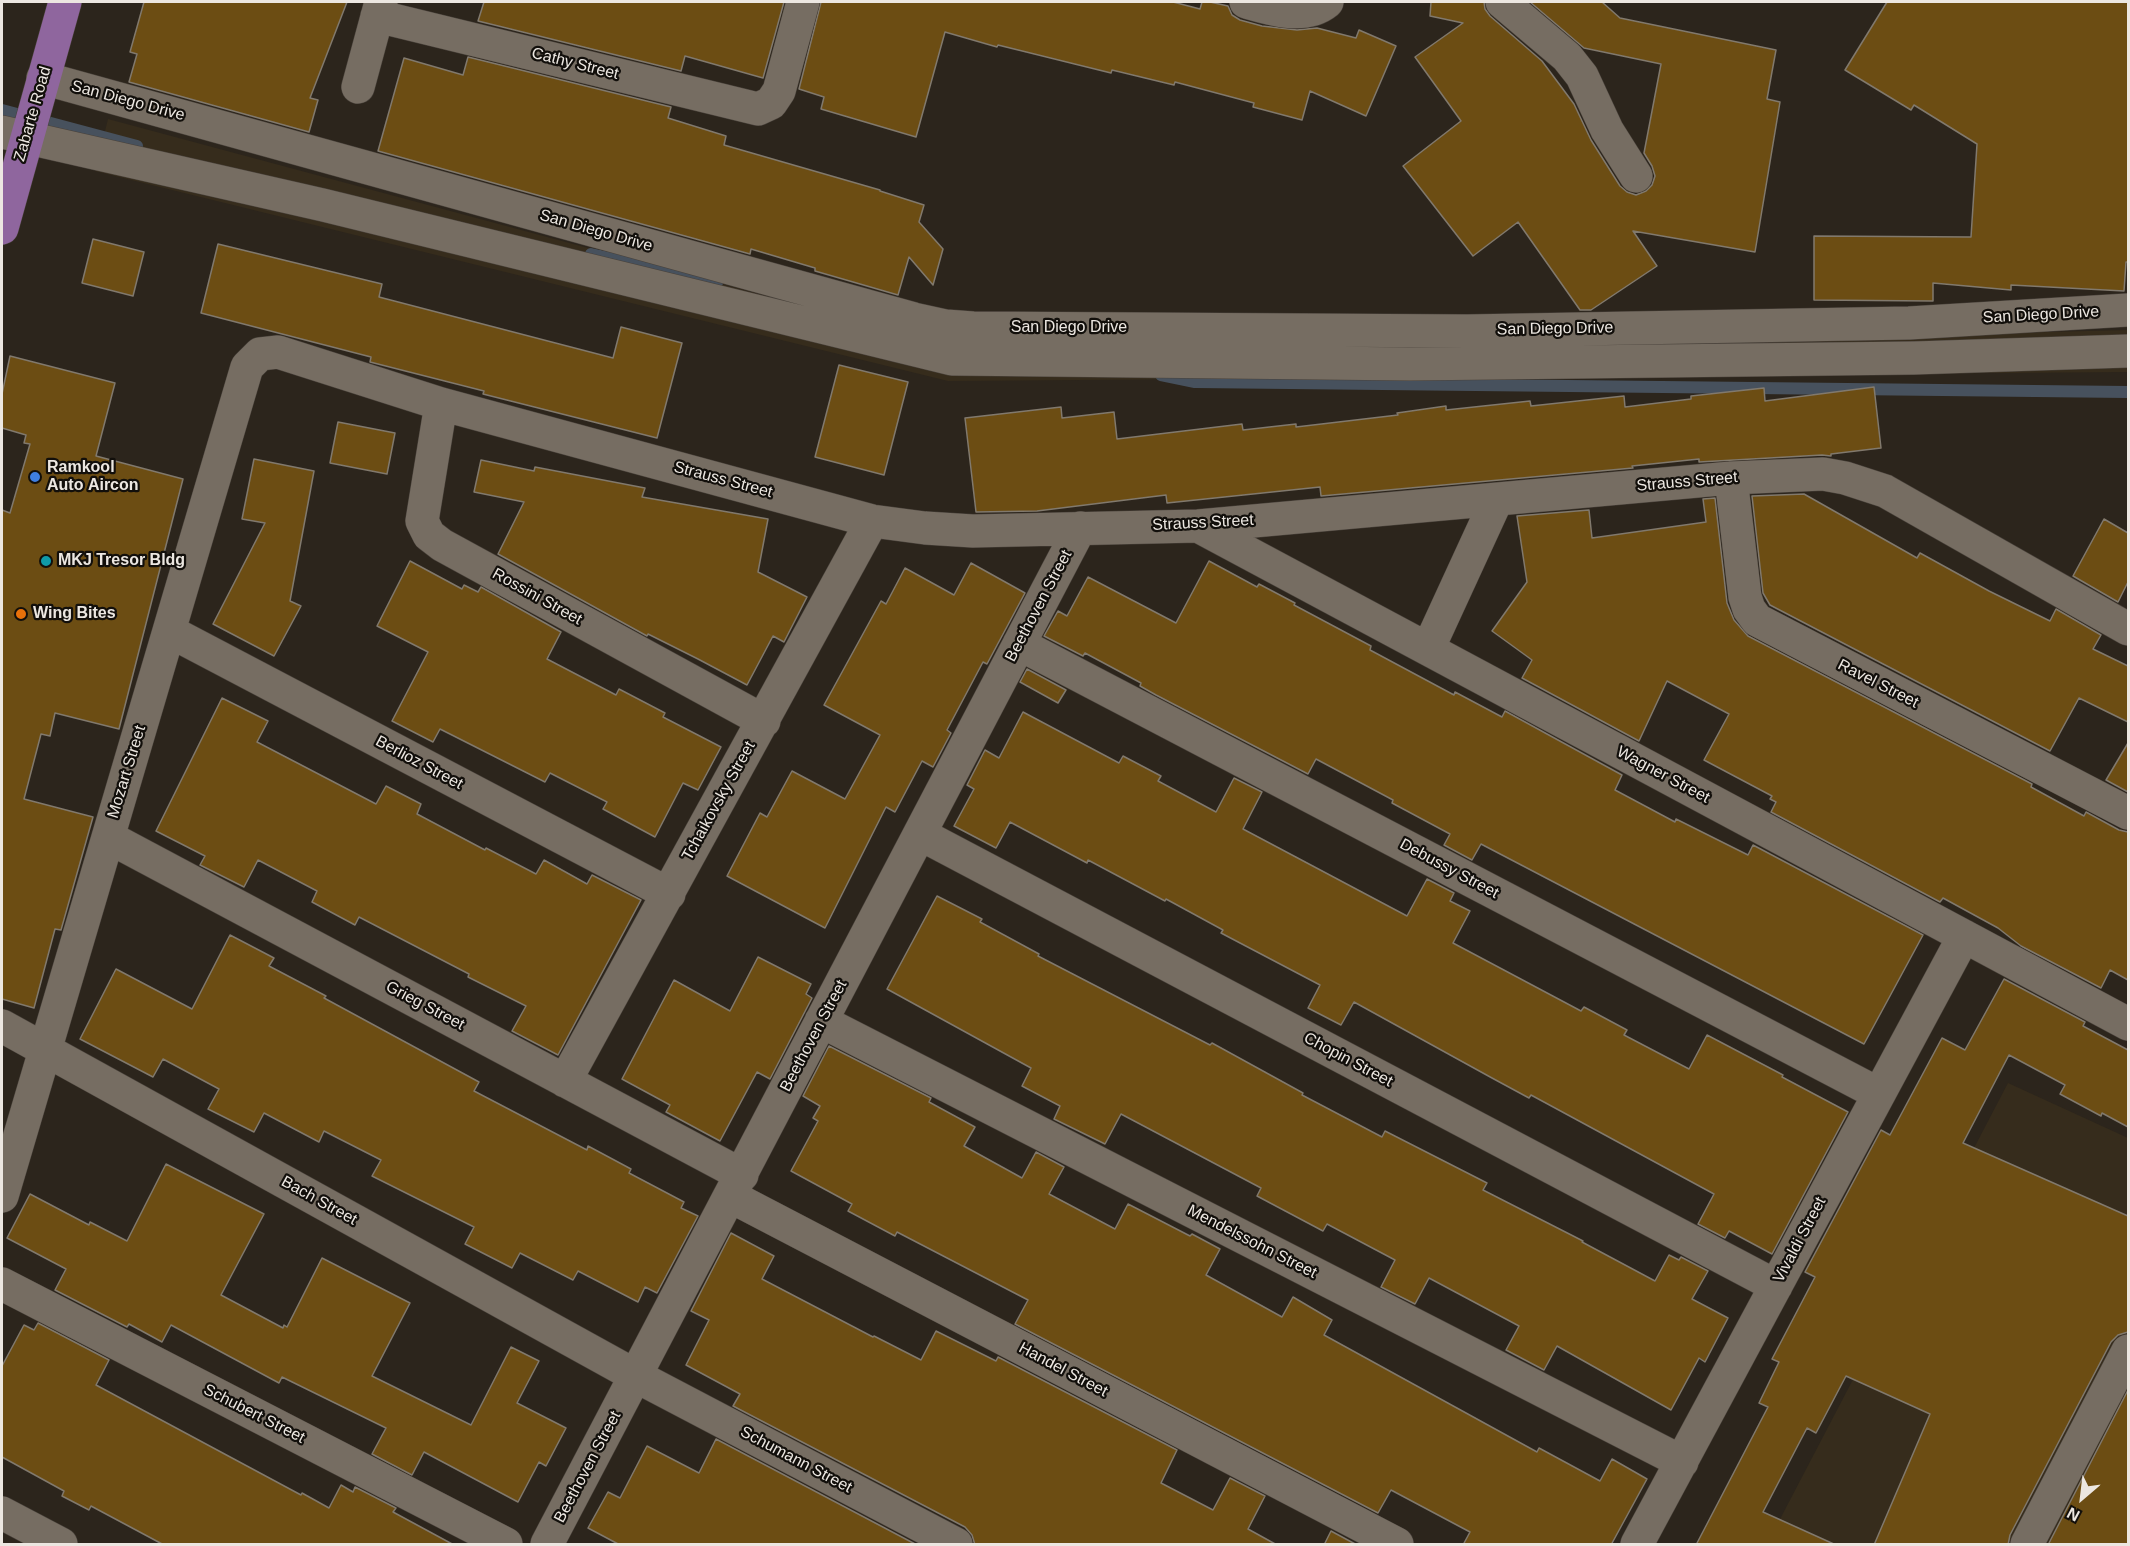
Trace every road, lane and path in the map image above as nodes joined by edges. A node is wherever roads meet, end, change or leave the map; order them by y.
1 (65, 2) edge
2 (803, 2) edge
3 (1246, 2) edge
4 (1327, 2) edge
5 (1502, 2) edge
6 (379, 9) edge
7 (43, 78) junction
8 (358, 87) dead end
9 (14, 134) edge
10 (1636, 176) dead end
11 (2, 228) edge
12 (2128, 310) edge
13 (2128, 351) edge
14 (260, 354) joint
15 (441, 404) junction
16 (1731, 478) junction
17 (1497, 499) junction
18 (872, 521) junction
19 (1198, 526) junction
20 (1080, 528) junction
21 (2128, 630) edge
22 (169, 631) junction
23 (1019, 644) junction
24 (1428, 649) junction
25 (764, 721) junction
26 (2128, 813) edge
27 (920, 834) junction
28 (108, 837) junction
29 (669, 894) junction
30 (1964, 936) junction
31 (822, 1022) junction
32 (2128, 1024) edge
33 (2, 1026) edge
34 (45, 1049) junction
35 (565, 1081) junction
36 (1879, 1094) junction
37 (736, 1185) junction
38 (2, 1196) edge
39 (2, 1284) edge
40 (1776, 1286) junction
41 (2128, 1352) edge
42 (636, 1376) junction
43 (1682, 1462) junction
44 (2, 1513) edge
45 (61, 1545) edge
46 (506, 1545) edge
47 (547, 1545) edge
48 (957, 1545) edge
49 (1397, 1545) edge
50 (1637, 1545) edge
51 (2028, 1545) edge

1 - 7 main road, Zabarte Road
2 - 6 street, Cathy Street
3 - 4 street
5 - 10 street
6 - 8 street
7 - 9 main road, Zabarte Road
7 - 12 street, San Diego Drive
9 - 11 main road, Zabarte Road
9 - 13 street
14 - 15 street, Strauss Street
14 - 22 street, Mozart Street
15 - 18 street, Strauss Street
15 - 25 street, Rossini Street
16 - 17 street, Strauss Street
16 - 21 street, Strauss Street
16 - 26 street, Ravel Street
17 - 19 street, Strauss Street
17 - 24 street
18 - 20 street, Strauss Street
18 - 25 street, Tchaikovsky Street
19 - 20 street, Strauss Street
19 - 24 street, Wagner Street
20 - 23 street, Beethoven Street
22 - 28 street, Mozart Street
22 - 29 street, Berlioz Street
23 - 27 street, Beethoven Street
23 - 36 street, Debussy Street
24 - 30 street, Wagner Street
25 - 29 street, Tchaikovsky Street
27 - 31 street, Beethoven Street
27 - 40 street, Chopin Street
28 - 34 street, Mozart Street
28 - 35 street, Grieg Street
29 - 35 street, Tchaikovsky Street
30 - 32 street, Wagner Street
30 - 36 street, Vivaldi Street
31 - 37 street, Beethoven Street
31 - 43 street, Mendelssohn Street
33 - 34 street, Bach Street
34 - 38 street, Mozart Street
34 - 42 street, Bach Street
35 - 37 street, Grieg Street
36 - 40 street, Vivaldi Street
37 - 42 street, Beethoven Street
37 - 49 street, Handel Street
39 - 46 street, Schubert Street
40 - 43 street, Vivaldi Street
41 - 51 street
42 - 47 street, Beethoven Street
42 - 48 street, Schumann Street
43 - 50 street, Vivaldi Street
44 - 45 street

